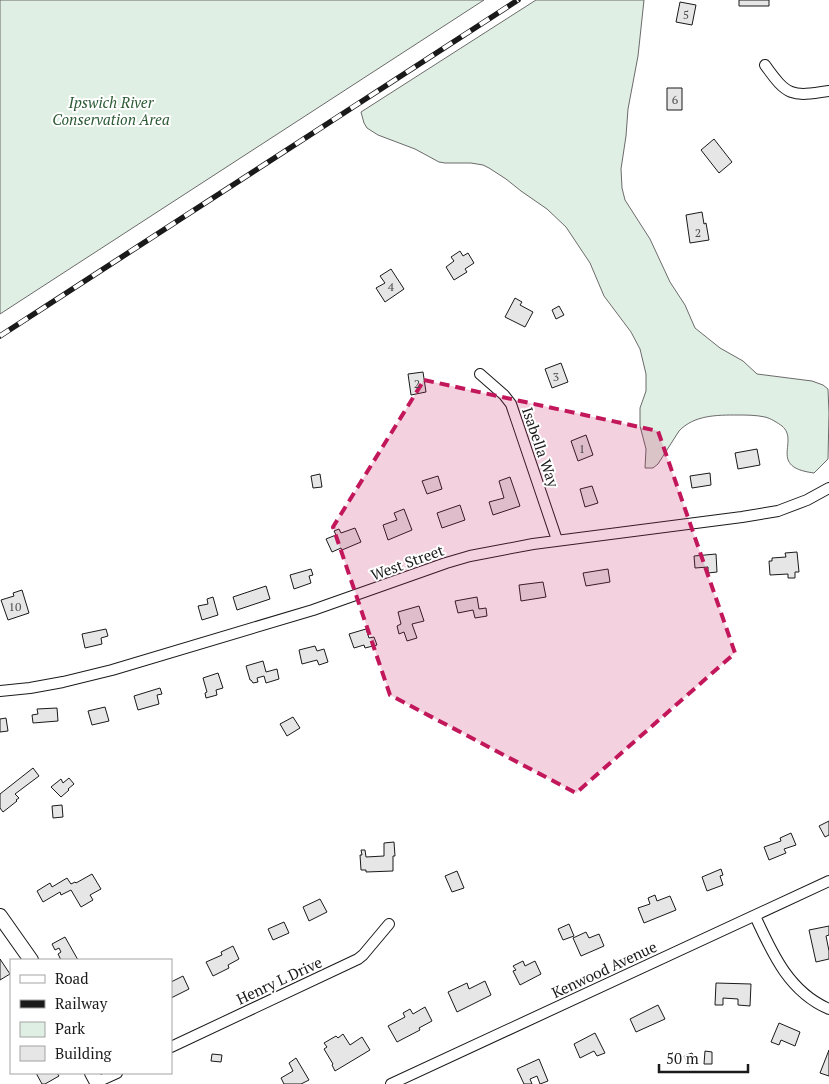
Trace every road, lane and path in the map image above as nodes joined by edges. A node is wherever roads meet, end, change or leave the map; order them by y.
1 (765, 65) dead end
2 (829, 91) edge
3 (480, 374) dead end
4 (829, 488) edge
5 (557, 540) junction
6 (0, 691) edge
7 (829, 881) edge
8 (0, 916) edge
9 (755, 916) junction
10 (389, 924) dead end
11 (30, 959) edge
12 (829, 1009) edge
13 (172, 1047) edge
14 (114, 1074) edge
15 (412, 1080) edge
16 (95, 1081) edge
17 (391, 1084) edge

1 - 2 street
3 - 5 street, Isabella Way
4 - 5 street, West Street
5 - 6 street, West Street
7 - 9 street, Kenwood Avenue
8 - 11 street
9 - 12 street
9 - 15 street, Kenwood Avenue
10 - 13 street, Henry L Drive
14 - 16 street
15 - 17 street, Kenwood Avenue

